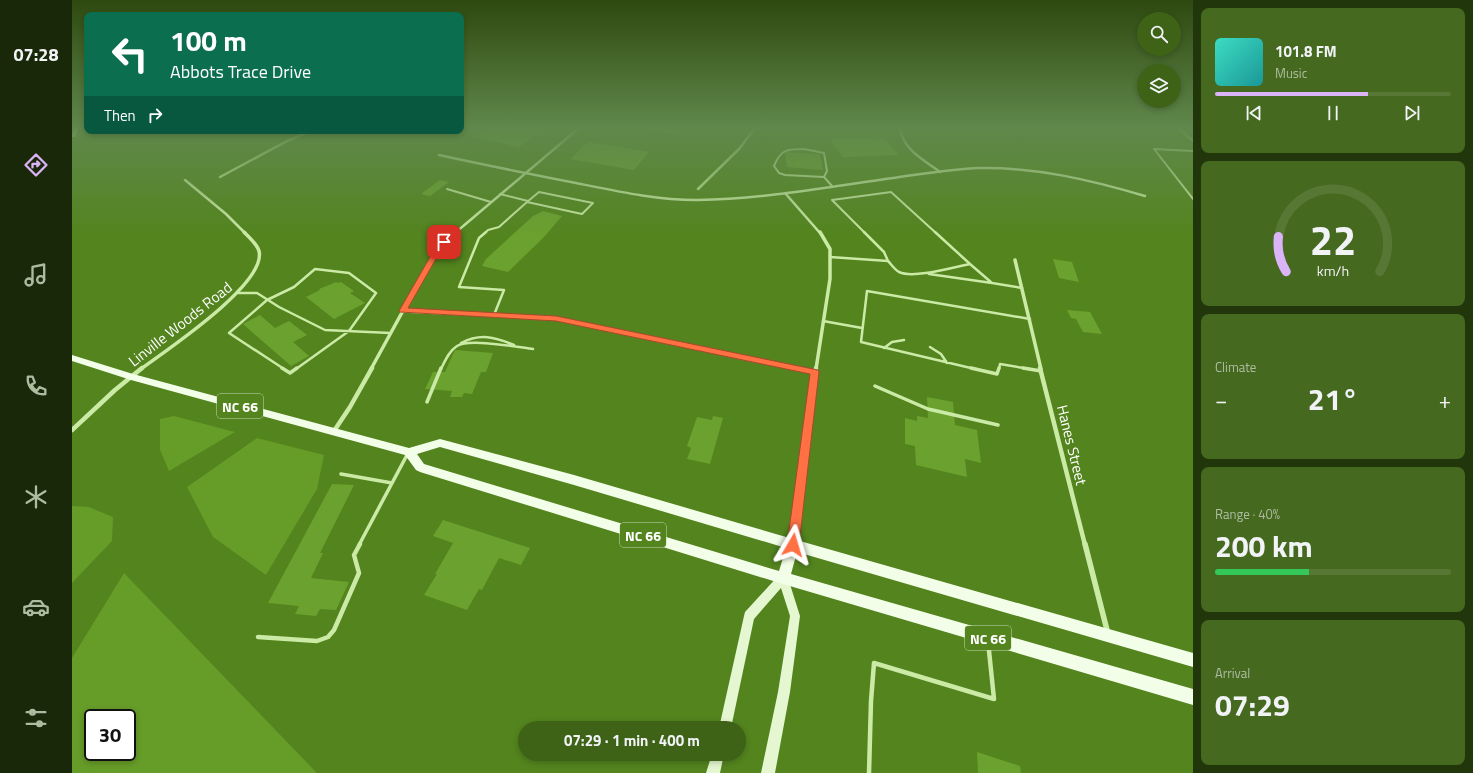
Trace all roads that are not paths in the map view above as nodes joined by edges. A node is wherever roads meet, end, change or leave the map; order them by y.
1 (480, 164) edge
2 (537, 164) edge
3 (775, 164) edge
4 (825, 164) edge
5 (930, 164) edge
6 (1166, 164) edge
7 (940, 172) junction
8 (525, 174) junction
9 (824, 177) junction
10 (185, 180) dead end
11 (832, 186) junction
12 (448, 189) dead end
13 (785, 193) junction
14 (500, 194) junction
15 (1146, 196) dead end
16 (1193, 199) edge
17 (491, 202) junction
18 (528, 202) junction
19 (830, 257) junction
20 (1015, 260) dead end
21 (888, 261) junction
22 (970, 264) junction
23 (927, 273) junction
24 (992, 283) junction
25 (1022, 288) junction
26 (238, 293) junction
27 (267, 300) junction
28 (403, 311) junction
29 (494, 315) junction
30 (1030, 319) junction
31 (823, 321) junction
32 (862, 328) junction
33 (348, 331) junction
34 (390, 333) junction
35 (904, 340) dead end
36 (458, 345) junction
37 (517, 347) junction
38 (930, 347) dead end
39 (884, 348) junction
40 (533, 349) dead end
41 (72, 358) edge
42 (946, 363) junction
43 (1041, 371) junction
44 (815, 372) junction
45 (131, 377) junction
46 (875, 386) dead end
47 (427, 402) dead end
48 (998, 425) dead end
49 (72, 430) edge
50 (334, 431) junction
51 (409, 452) junction
52 (340, 474) dead end
53 (392, 483) junction
54 (793, 545) junction
55 (784, 578) junction
56 (258, 636) dead end
57 (1108, 636) junction
58 (988, 637) junction
59 (1193, 660) edge
60 (1193, 697) edge
61 (726, 721) edge
62 (716, 761) edge
63 (713, 773) edge
64 (768, 773) edge
65 (869, 773) edge

1 - 8 street
2 - 8 street
3 - 9 lane
4 - 9 lane
5 - 7 street
6 - 16 lane
7 - 11 street
7 - 15 street
8 - 13 street
8 - 14 street
9 - 11 lane
10 - 26 street, Linville Woods Road
11 - 13 street
12 - 17 lane
13 - 19 street
14 - 17 street
14 - 18 lane
17 - 28 street
18 - 18 lane
18 - 29 lane
19 - 21 lane
19 - 31 street
20 - 25 street, Hanes Street
21 - 22 lane
21 - 23 lane
22 - 23 lane
22 - 24 lane
23 - 24 lane
24 - 25 lane
25 - 30 street, Hanes Street
26 - 27 lane
26 - 45 street, Linville Woods Road
27 - 33 lane
27 - 33 lane
27 - 33 lane
28 - 29 street
28 - 34 street
29 - 44 street
30 - 32 lane
30 - 43 street, Hanes Street
31 - 32 lane
31 - 44 street
32 - 39 lane
33 - 34 lane
34 - 50 street
35 - 39 lane
36 - 37 lane
36 - 37 lane
36 - 47 lane
37 - 40 lane
38 - 42 lane
39 - 42 lane
41 - 45 main road, NC 66
42 - 43 lane
43 - 57 street, Hanes Street
44 - 54 street
45 - 49 street, Linville Woods Road
45 - 50 main road, NC 66
46 - 48 lane
50 - 51 main road, NC 66
51 - 53 lane
51 - 54 main road, NC 66
51 - 55 main road, NC 66
52 - 53 lane
53 - 56 lane
54 - 55 main road
54 - 57 main road, NC 66
55 - 58 main road, NC 66
55 - 61 main road
55 - 64 main road
57 - 59 main road, NC 66
58 - 60 main road, NC 66
58 - 65 lane
62 - 63 main road

